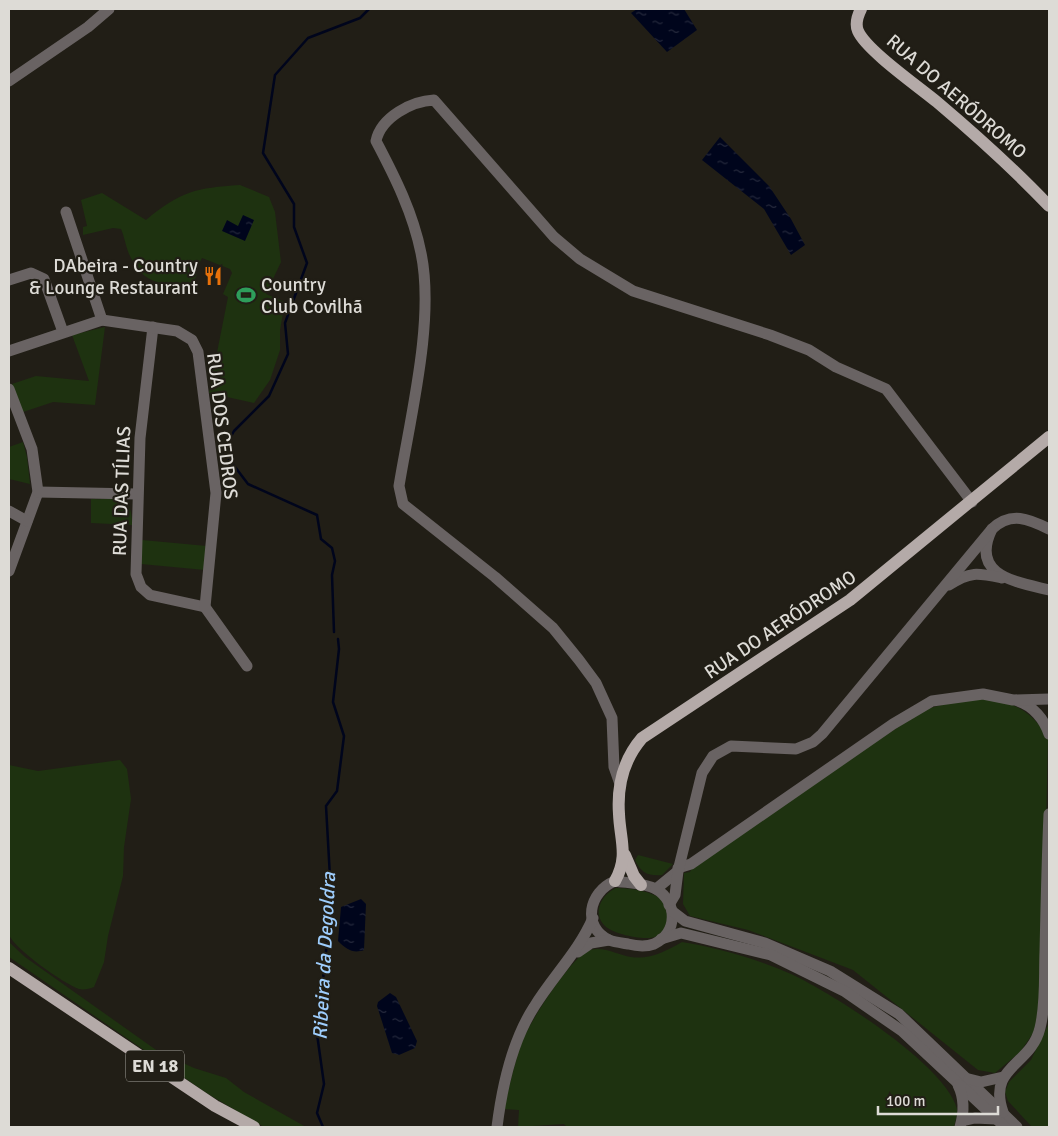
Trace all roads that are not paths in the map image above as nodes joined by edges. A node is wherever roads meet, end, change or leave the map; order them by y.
1 (109, 9) edge
2 (861, 9) edge
3 (9, 81) edge
4 (1049, 206) edge
5 (66, 212) dead end
6 (9, 280) edge
7 (102, 320) junction
8 (153, 328) junction
9 (63, 332) junction
10 (9, 352) edge
11 (9, 389) edge
12 (1049, 437) edge
13 (38, 492) junction
14 (137, 494) junction
15 (972, 502) junction
16 (9, 510) edge
17 (27, 521) junction
18 (992, 529) junction
19 (1049, 529) edge
20 (9, 570) edge
21 (1003, 578) junction
22 (943, 589) junction
23 (1049, 590) edge
24 (205, 607) junction
25 (247, 666) dead end
26 (1041, 704) edge
27 (1049, 706) edge
28 (1049, 715) edge
29 (1049, 734) edge
30 (620, 784) junction
31 (1049, 814) edge
32 (624, 851) junction
33 (678, 869) junction
34 (615, 881) junction
35 (641, 885) junction
36 (656, 889) junction
37 (671, 908) junction
38 (593, 918) junction
39 (661, 939) junction
40 (609, 940) junction
41 (569, 959) junction
42 (9, 968) edge
43 (1003, 1077) junction
44 (962, 1081) junction
45 (1000, 1116) junction
46 (961, 1124) edge
47 (254, 1127) edge
48 (497, 1127) edge
49 (1005, 1127) edge
50 (1017, 1127) edge

1 - 3 street
2 - 4 main road, RUA DO AERÓDROMO
5 - 7 street
6 - 9 street
7 - 8 street, RUA DOS CEDROS
7 - 9 street, RUA DOS CEDROS
8 - 14 street, RUA DAS TÍLIAS
8 - 24 street, RUA DOS CEDROS
9 - 10 street, RUA DOS CEDROS
11 - 13 street
12 - 15 main road, RUA DO AERÓDROMO
13 - 14 street
13 - 17 street
14 - 24 street, RUA DAS TÍLIAS
15 - 30 main road, RUA DO AERÓDROMO
15 - 30 street
16 - 17 street
17 - 20 street
18 - 19 street
18 - 21 street
18 - 22 street
21 - 22 street
21 - 23 street
22 - 33 street
24 - 25 street
26 - 27 street
26 - 28 street
26 - 29 street
26 - 33 street
30 - 32 main road, RUA DO AERÓDROMO
31 - 43 street
32 - 34 main road, RUA DO AERÓDROMO
32 - 35 main road
33 - 36 street
33 - 37 street
34 - 35 street
34 - 38 street
35 - 36 street
36 - 37 street
37 - 39 street
37 - 44 street
38 - 40 street
38 - 41 street
39 - 40 street
39 - 44 street
40 - 41 street
41 - 48 street
42 - 47 main road, EN 18
43 - 44 street
43 - 45 street
44 - 45 street
44 - 46 street
45 - 46 street
45 - 49 street
45 - 50 street

